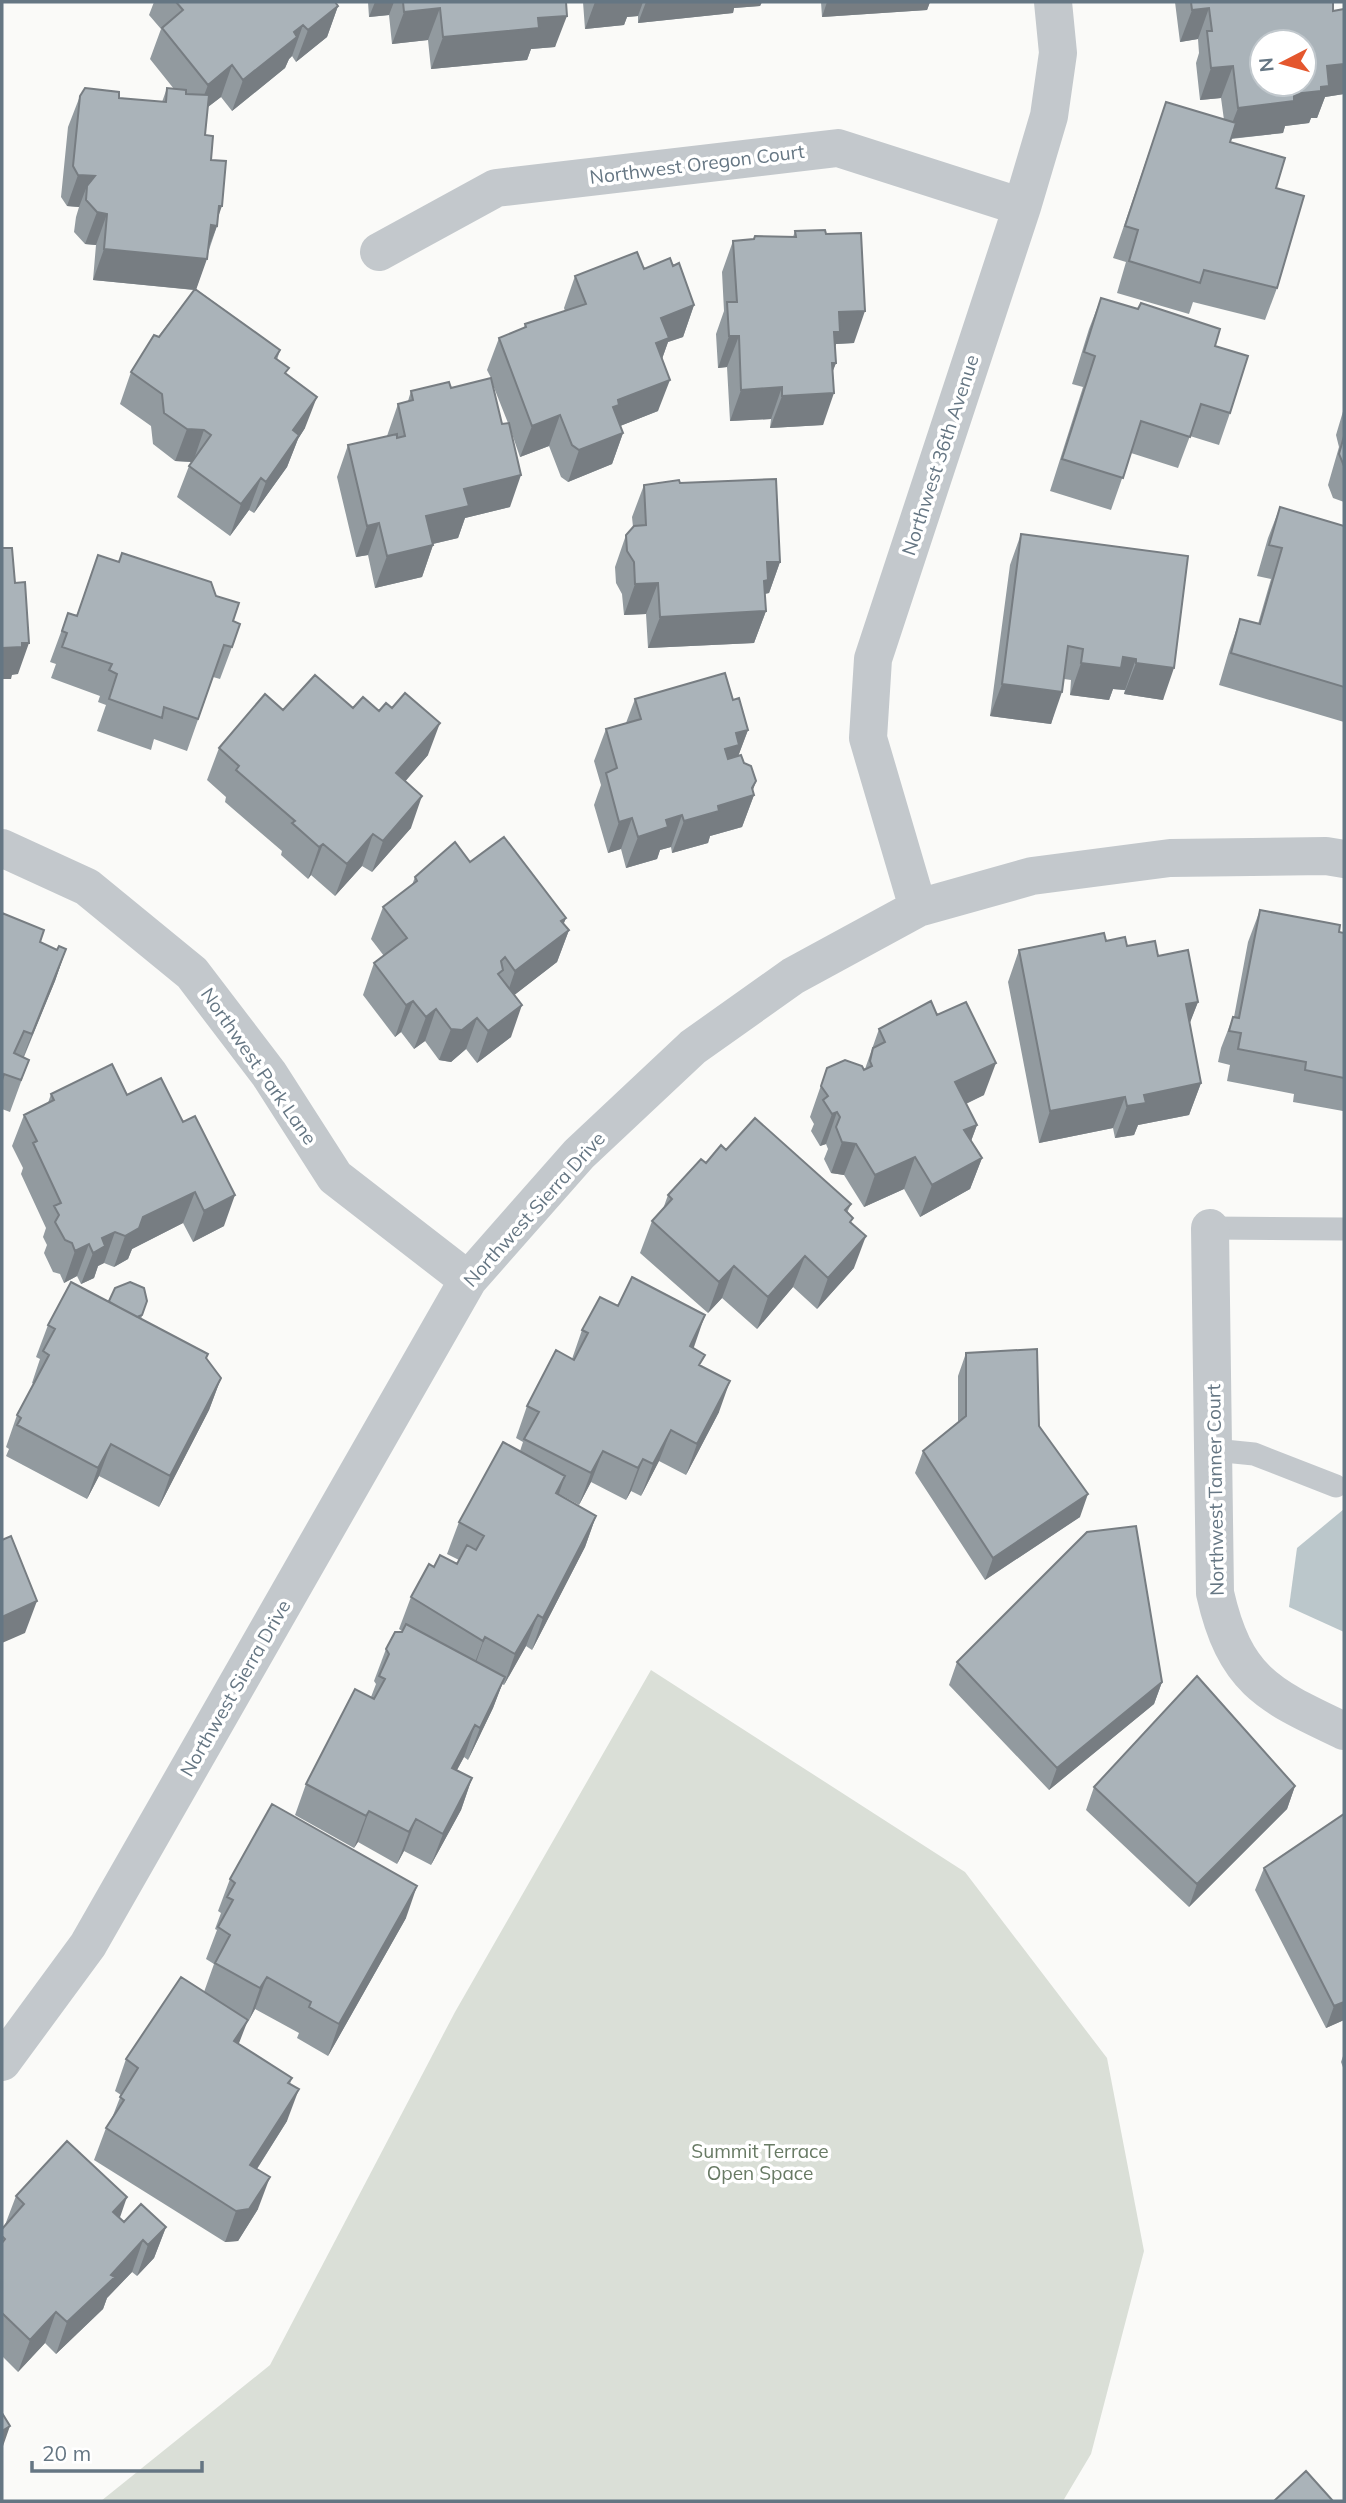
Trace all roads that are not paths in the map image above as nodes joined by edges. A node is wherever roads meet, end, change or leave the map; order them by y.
1 (1053, 2) edge
2 (1022, 207) junction
3 (379, 252) dead end
4 (2, 848) edge
5 (1344, 859) edge
6 (918, 908) junction
7 (1210, 1228) joint
8 (1344, 1229) edge
9 (468, 1280) junction
10 (1214, 1450) junction
11 (1336, 1486) dead end
12 (1344, 1731) edge
13 (2, 2062) edge

1 - 2 street, Northwest 36th Avenue
2 - 3 street, Northwest Oregon Court
2 - 6 street, Northwest 36th Avenue
4 - 9 street, Northwest Park Lane
5 - 6 street, Northwest Sierra Drive
6 - 9 street, Northwest Sierra Drive
7 - 8 lane
7 - 10 street, Northwest Tanner Court
9 - 13 street, Northwest Sierra Drive
10 - 11 lane
10 - 12 street, Northwest Tanner Court

